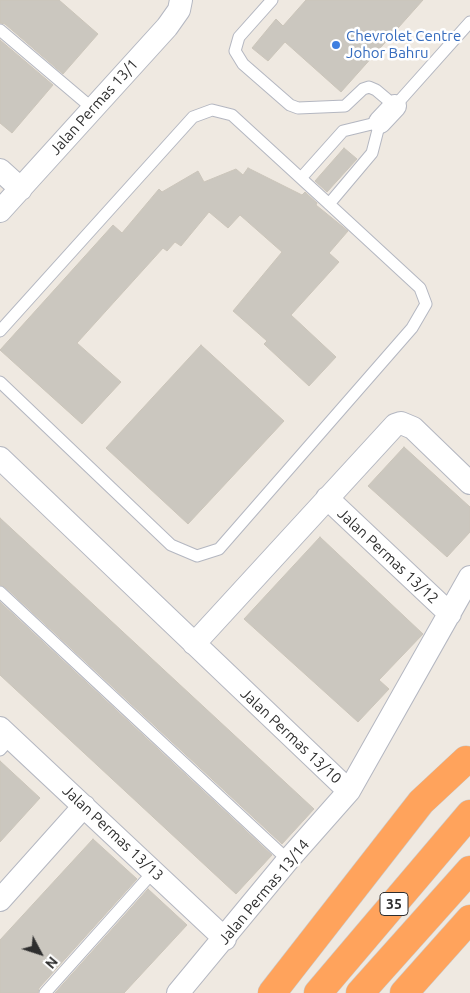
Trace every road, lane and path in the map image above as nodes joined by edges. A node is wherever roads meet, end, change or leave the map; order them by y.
1 (181, 0) edge
2 (272, 0) edge
3 (470, 22) edge
4 (0, 30) edge
5 (92, 108) junction
6 (387, 114) junction
7 (0, 170) edge
8 (301, 178) junction
9 (21, 189) junction
10 (329, 204) junction
11 (0, 211) edge
12 (0, 331) edge
13 (0, 382) edge
14 (0, 458) edge
15 (470, 483) edge
16 (327, 498) junction
17 (470, 577) edge
18 (0, 592) edge
19 (450, 614) junction
20 (194, 644) junction
21 (4, 739) edge
22 (468, 757) edge
23 (350, 790) junction
24 (84, 806) junction
25 (470, 814) edge
26 (288, 860) junction
27 (470, 870) edge
28 (154, 871) junction
29 (0, 900) edge
30 (470, 919) edge
31 (225, 939) junction
32 (45, 993) edge
33 (178, 993) edge
34 (272, 993) edge
35 (296, 993) edge
36 (318, 993) edge
37 (360, 993) edge
38 (404, 993) edge

1 - 5 street, Jalan Permas 13/1
2 - 6 lane
3 - 6 lane
4 - 5 lane
5 - 9 street, Jalan Permas 13/1
6 - 8 lane
6 - 10 lane
7 - 9 street
8 - 10 lane
8 - 12 lane
9 - 11 street, Jalan Permas 13/1
10 - 13 lane
14 - 20 street, Jalan Permas 13/10
15 - 16 street
16 - 19 street, Jalan Permas 13/12
16 - 20 street
17 - 19 street, Jalan Permas 13/10
18 - 26 lane
19 - 23 street, Jalan Permas 13/10
20 - 23 street, Jalan Permas 13/10
21 - 24 street, Jalan Permas 13/13
22 - 34 highway
22 - 35 highway
23 - 26 street, Jalan Permas 13/14
24 - 28 street, Jalan Permas 13/13
24 - 29 street
25 - 36 highway, 35
26 - 31 street, Jalan Permas 13/14
27 - 37 highway, 35
28 - 31 street, Jalan Permas 13/13
28 - 32 lane
30 - 38 highway
31 - 33 street, Jalan Permas 13/14

